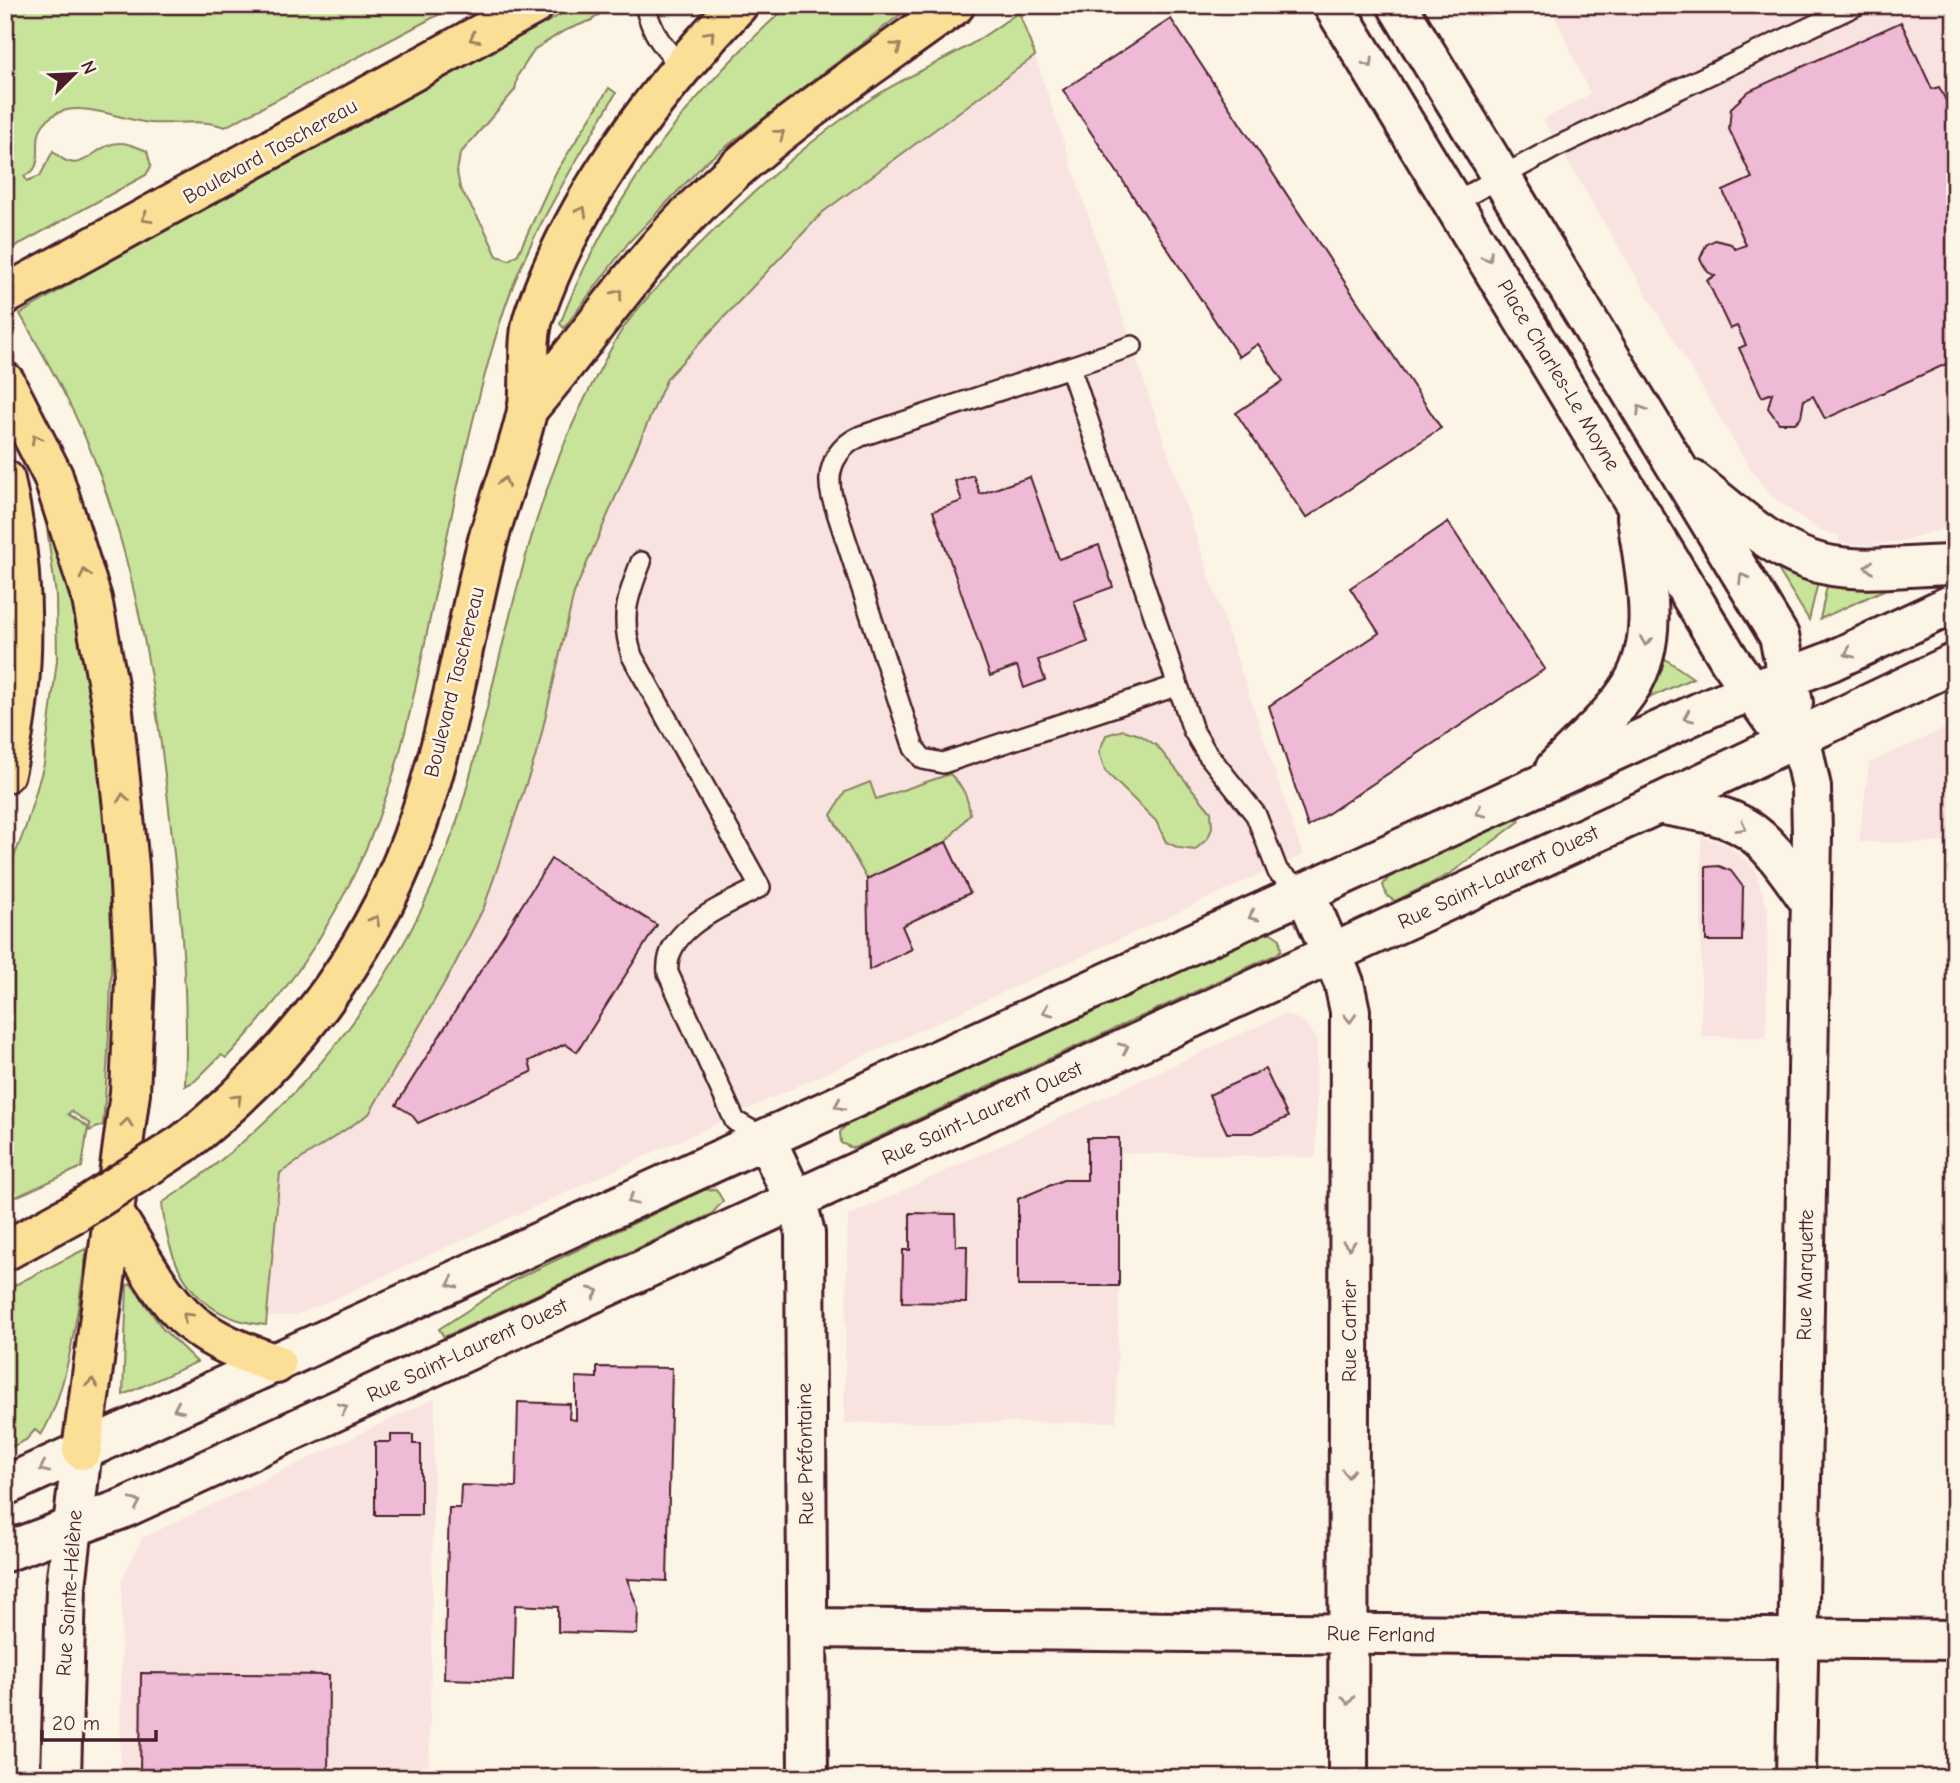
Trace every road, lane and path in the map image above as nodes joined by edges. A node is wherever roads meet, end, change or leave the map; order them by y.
1 (534, 5) edge
2 (645, 5) edge
3 (738, 5) edge
4 (955, 5) edge
5 (1333, 5) edge
6 (1396, 5) edge
7 (1857, 5) edge
8 (683, 65) junction
9 (1500, 176) junction
10 (1455, 202) junction
11 (5, 295) edge
12 (1132, 346) dead end
13 (1070, 367) junction
14 (5, 382) edge
15 (527, 410) junction
16 (1676, 469) junction
17 (5, 480) edge
18 (1634, 501) junction
19 (641, 562) dead end
20 (1955, 565) edge
21 (1955, 603) edge
22 (1955, 663) edge
23 (1787, 678) junction
24 (1176, 686) junction
25 (1751, 690) junction
26 (1794, 739) junction
27 (5, 773) edge
28 (1542, 783) junction
29 (1658, 804) junction
30 (1305, 892) junction
31 (1811, 903) junction
32 (1331, 953) junction
33 (766, 1139) junction
34 (795, 1199) junction
35 (76, 1212) junction
36 (116, 1215) junction
37 (5, 1234) edge
38 (5, 1251) edge
39 (276, 1364) junction
40 (82, 1450) junction
41 (5, 1486) edge
42 (73, 1527) junction
43 (5, 1552) edge
44 (807, 1629) junction
45 (1348, 1634) junction
46 (1797, 1639) junction
47 (1955, 1640) edge
48 (61, 1778) edge
49 (807, 1778) edge
50 (1348, 1778) edge
51 (1796, 1778) edge

1 -> 11 main road, Boulevard Taschereau
2 - 8 lane
8 -> 3 main road, Boulevard Taschereau
15 -> 4 main road
5 -> 10 street, Place Charles-Le Moyne
6 - 9 street
7 - 9 lane
15 -> 8 main road, Boulevard Taschereau
9 - 10 lane
16 -> 9 street
10 -> 18 street, Place Charles-Le Moyne
12 - 13 lane
13 - 24 lane
13 - 24 lane
36 -> 14 main road
35 -> 15 main road, Boulevard Taschereau, bridge
20 -> 16 street
23 -> 16 street
17 - 27 main road
18 - 25 street, Place Charles-Le Moyne
18 -> 28 street
19 - 33 lane
21 -> 23 street
22 - 26 street, Rue Saint-Laurent Ouest
23 - 25 street
23 - 26 street
24 - 30 lane
25 - 26 street, Place Charles-Le Moyne
25 -> 28 street
26 - 29 street, Rue Saint-Laurent Ouest
26 - 31 street, Rue Marquette
28 -> 30 street
29 -> 31 street
29 - 32 street, Rue Saint-Laurent Ouest
30 - 32 street, Rue Cartier
30 -> 33 street
31 - 46 street, Rue Marquette
34 -> 32 street, Rue Saint-Laurent Ouest
32 -> 45 street, Rue Cartier
33 - 34 street, Rue Préfontaine
33 -> 39 street
42 -> 34 street, Rue Saint-Laurent Ouest
34 - 44 street, Rue Préfontaine
35 - 37 main road, Boulevard Taschereau
35 - 38 main road
39 -> 36 main road
40 -> 36 main road
39 -> 40 street
40 -> 41 street
40 - 42 street, Rue Sainte-Hélène
42 - 43 street, Rue Saint-Laurent Ouest
42 - 48 street, Rue Sainte-Hélène
44 - 45 street, Rue Ferland
44 - 49 street, Rue Préfontaine
45 - 46 street, Rue Ferland
45 -> 50 street, Rue Cartier
46 - 47 street, Rue Ferland
46 - 51 street, Rue Marquette

